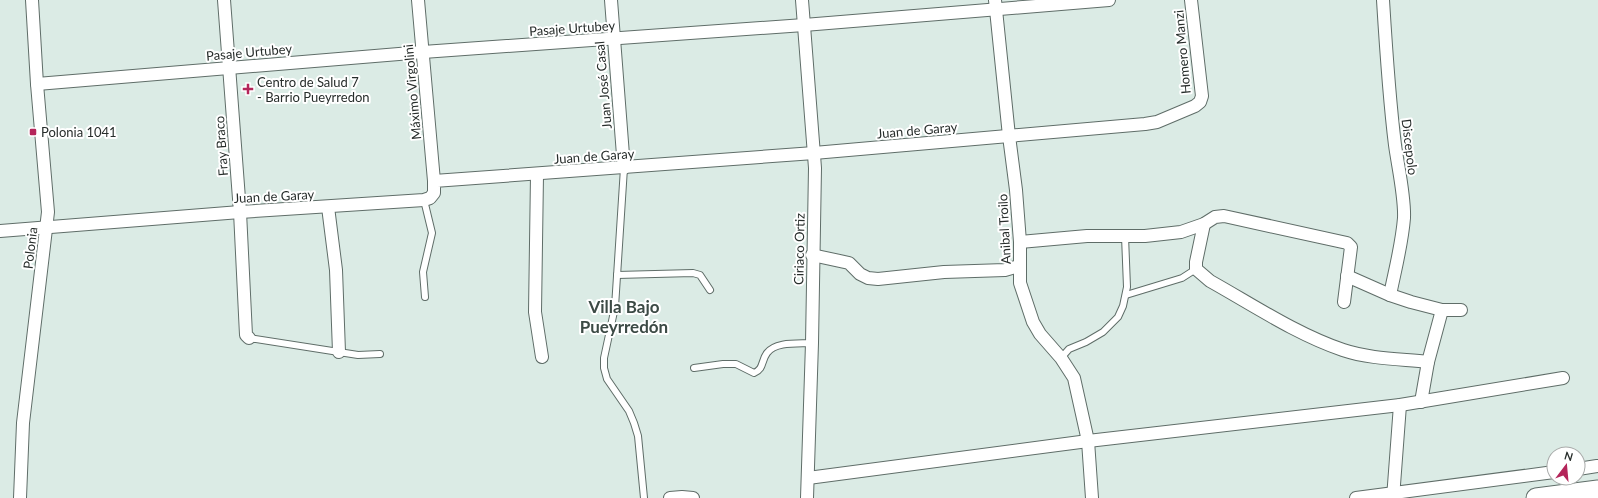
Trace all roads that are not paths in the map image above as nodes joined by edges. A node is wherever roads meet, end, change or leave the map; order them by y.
1 (32, 0) edge
2 (224, 0) edge
3 (418, 0) edge
4 (611, 0) edge
5 (802, 0) edge
6 (1109, 0) edge
7 (1191, 0) edge
8 (1382, 0) edge
9 (996, 4) edge
10 (804, 25) junction
11 (614, 39) junction
12 (423, 52) junction
13 (229, 68) junction
14 (37, 84) junction
15 (1200, 102) joint
16 (1009, 136) junction
17 (814, 153) junction
18 (624, 168) junction
19 (537, 175) junction
20 (434, 181) junction
21 (424, 200) junction
22 (328, 207) junction
23 (240, 212) junction
24 (1204, 224) junction
25 (46, 228) junction
26 (0, 231) edge
27 (1125, 236) junction
28 (1020, 242) junction
29 (812, 255) junction
30 (1019, 266) junction
31 (1196, 269) junction
32 (617, 276) junction
33 (1347, 276) junction
34 (710, 290) dead end
35 (1126, 295) junction
36 (1390, 295) junction
37 (425, 297) dead end
38 (1344, 302) dead end
39 (1442, 310) junction
40 (1462, 310) dead end
41 (249, 338) joint
42 (812, 343) junction
43 (339, 352) junction
44 (380, 354) dead end
45 (542, 357) dead end
46 (1062, 358) junction
47 (1428, 362) junction
48 (694, 368) dead end
49 (1563, 378) dead end
50 (1421, 402) junction
51 (1400, 405) junction
52 (1088, 441) junction
53 (1597, 466) edge
54 (1586, 468) edge
55 (1546, 473) edge
56 (808, 478) junction
57 (1598, 490) edge
58 (1393, 496) edge
59 (20, 498) edge
60 (644, 498) edge
61 (670, 498) edge
62 (693, 498) edge
63 (807, 498) edge
64 (1092, 498) edge
65 (1356, 498) edge
66 (1536, 498) edge

1 - 14 street, Polonia
2 - 13 street, Fray Braco
3 - 12 street, Máximo Virgolini
4 - 11 street, Juan José Casal
5 - 10 street, Ciriaco Ortiz
6 - 9 street, Pasaje Urtubey
7 - 15 street, Homero Manzi
8 - 36 street, Discepolo
9 - 10 street, Pasaje Urtubey
9 - 16 street, Anibal Troilo
10 - 11 street, Pasaje Urtubey
10 - 17 street, Ciriaco Ortiz
11 - 12 street, Pasaje Urtubey
11 - 18 street, Juan José Casal
12 - 13 street, Pasaje Urtubey
12 - 20 street, Máximo Virgolini
13 - 14 street, Pasaje Urtubey
13 - 23 street, Fray Braco
14 - 25 street, Polonia
15 - 16 street, Juan de Garay
16 - 17 street, Juan de Garay
16 - 28 street, Anibal Troilo
17 - 18 street, Juan de Garay
17 - 29 street, Ciriaco Ortiz
18 - 19 street, Juan de Garay
18 - 32 lane
19 - 20 street, Juan de Garay
19 - 45 street
20 - 21 street
21 - 22 street, Juan de Garay
21 - 37 lane
22 - 23 street, Juan de Garay
22 - 43 street
23 - 25 street, Juan de Garay
23 - 41 street, Fray Braco
24 - 27 street
24 - 31 street
24 - 33 street
25 - 26 street, Juan de Garay
25 - 59 street, Polonia
27 - 28 street
27 - 35 lane
28 - 30 street, Anibal Troilo
29 - 30 street
29 - 42 street, Ciriaco Ortiz
30 - 46 street, Anibal Troilo
31 - 35 lane
31 - 47 street
32 - 34 lane
32 - 60 lane
33 - 36 street
33 - 38 street
35 - 46 lane
36 - 39 street
39 - 40 street
39 - 47 street
41 - 43 lane
42 - 48 lane
42 - 56 street, Ciriaco Ortiz
43 - 44 lane
46 - 52 street, Anibal Troilo
47 - 50 street
49 - 50 street
50 - 51 street
51 - 52 street
51 - 58 street
52 - 56 street
52 - 64 street, Anibal Troilo
53 - 54 street
55 - 58 street
56 - 63 street, Ciriaco Ortiz
57 - 66 main road
58 - 65 street
61 - 62 street

